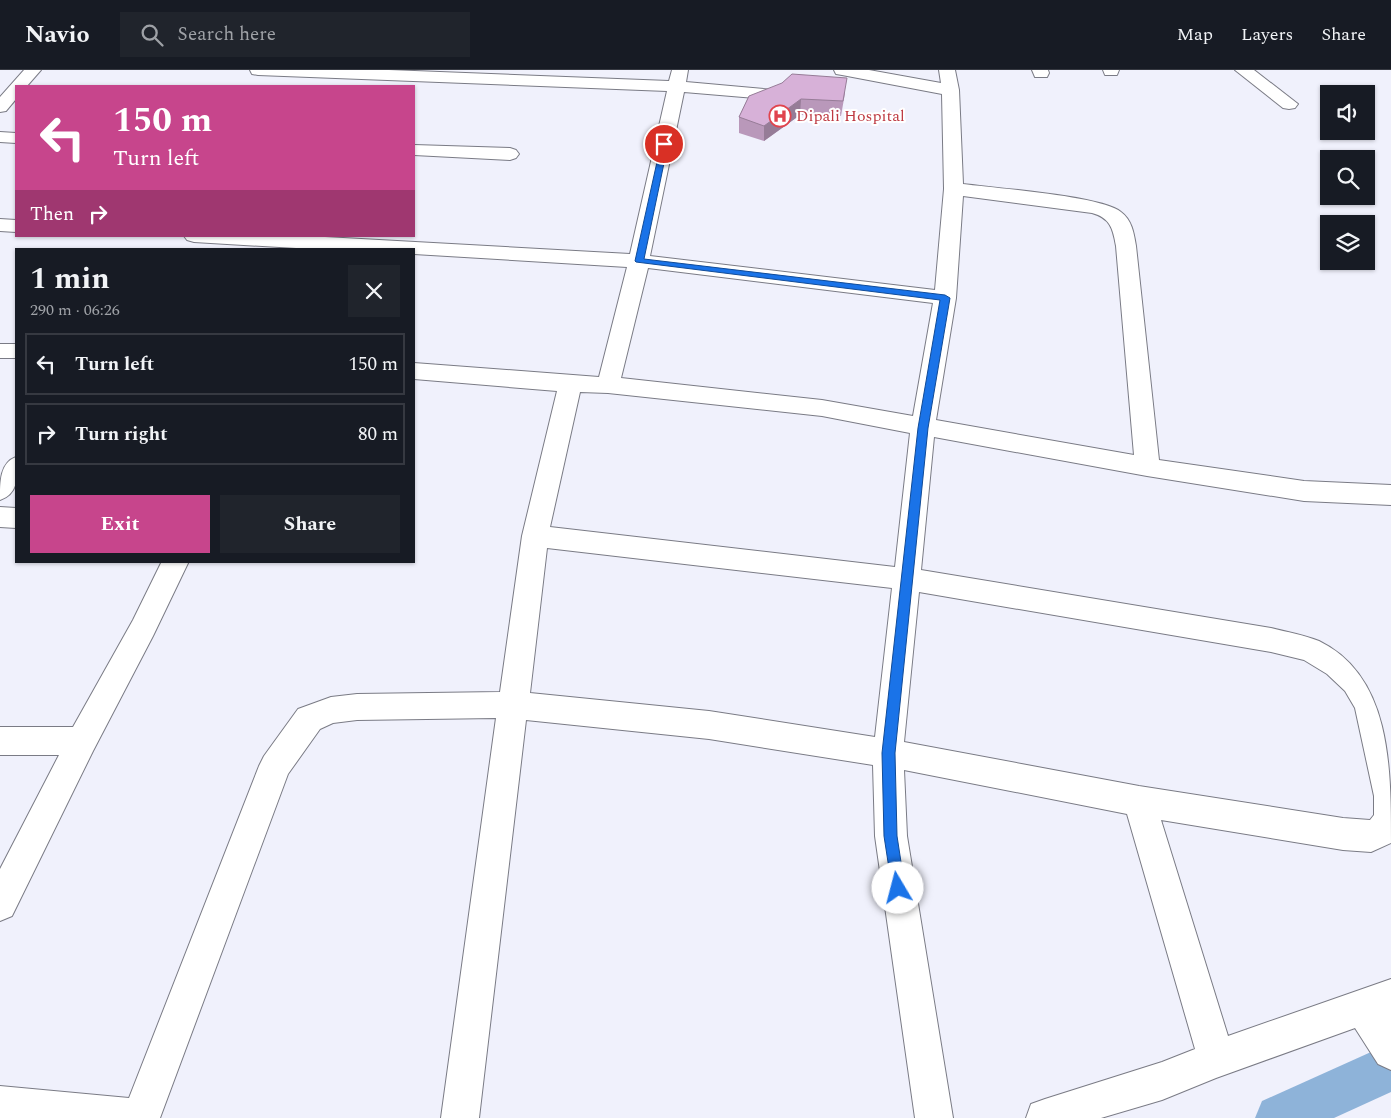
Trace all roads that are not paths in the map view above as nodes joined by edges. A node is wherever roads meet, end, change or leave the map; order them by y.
1 (33, 70) edge
2 (258, 70) edge
3 (263, 70) edge
4 (842, 70) edge
5 (1243, 70) edge
6 (678, 78) edge
7 (384, 80) edge
8 (949, 80) edge
9 (20, 85) edge
10 (15, 90) edge
11 (768, 94) edge
12 (1289, 104) dead end
13 (0, 107) edge
14 (0, 137) edge
15 (15, 138) edge
16 (415, 150) edge
17 (510, 154) dead end
18 (954, 189) junction
19 (0, 225) edge
20 (15, 226) edge
21 (212, 237) edge
22 (300, 242) edge
23 (407, 248) edge
24 (415, 248) edge
25 (639, 261) junction
26 (945, 298) junction
27 (0, 351) edge
28 (15, 351) edge
29 (415, 371) edge
30 (570, 384) junction
31 (608, 385) junction
32 (923, 428) junction
33 (1147, 467) junction
34 (15, 468) edge
35 (0, 490) edge
36 (1391, 495) edge
37 (0, 517) edge
38 (15, 518) edge
39 (535, 536) junction
40 (175, 563) edge
41 (907, 579) junction
42 (514, 705) junction
43 (0, 741) edge
44 (82, 741) junction
45 (888, 753) junction
46 (1139, 802) junction
47 (0, 904) edge
48 (1382, 1023) edge
49 (1216, 1059) junction
50 (0, 1105) edge
51 (134, 1118) edge
52 (141, 1118) edge
53 (460, 1118) edge
54 (934, 1118) edge
55 (1045, 1118) edge

1 - 9 street
2 - 3 street
3 - 7 street
4 - 8 street
5 - 12 street
6 - 7 street
6 - 11 street
6 - 25 street
8 - 18 street
10 - 13 street
14 - 15 street
16 - 17 street
18 - 26 street
18 - 33 street
19 - 20 street
21 - 22 street
22 - 23 street
24 - 25 street
25 - 26 street
25 - 31 street
26 - 32 street
27 - 28 street
29 - 30 street
30 - 31 street
30 - 39 street
31 - 32 street
32 - 33 street
32 - 41 street
33 - 36 street
34 - 35 street
37 - 38 street
39 - 41 street
39 - 42 street
40 - 44 street
41 - 45 street
41 - 46 street
42 - 45 street
42 - 52 street
42 - 53 street
43 - 44 street
44 - 47 street
45 - 46 street
45 - 54 street
46 - 49 street
48 - 49 street
49 - 55 street
50 - 51 street

